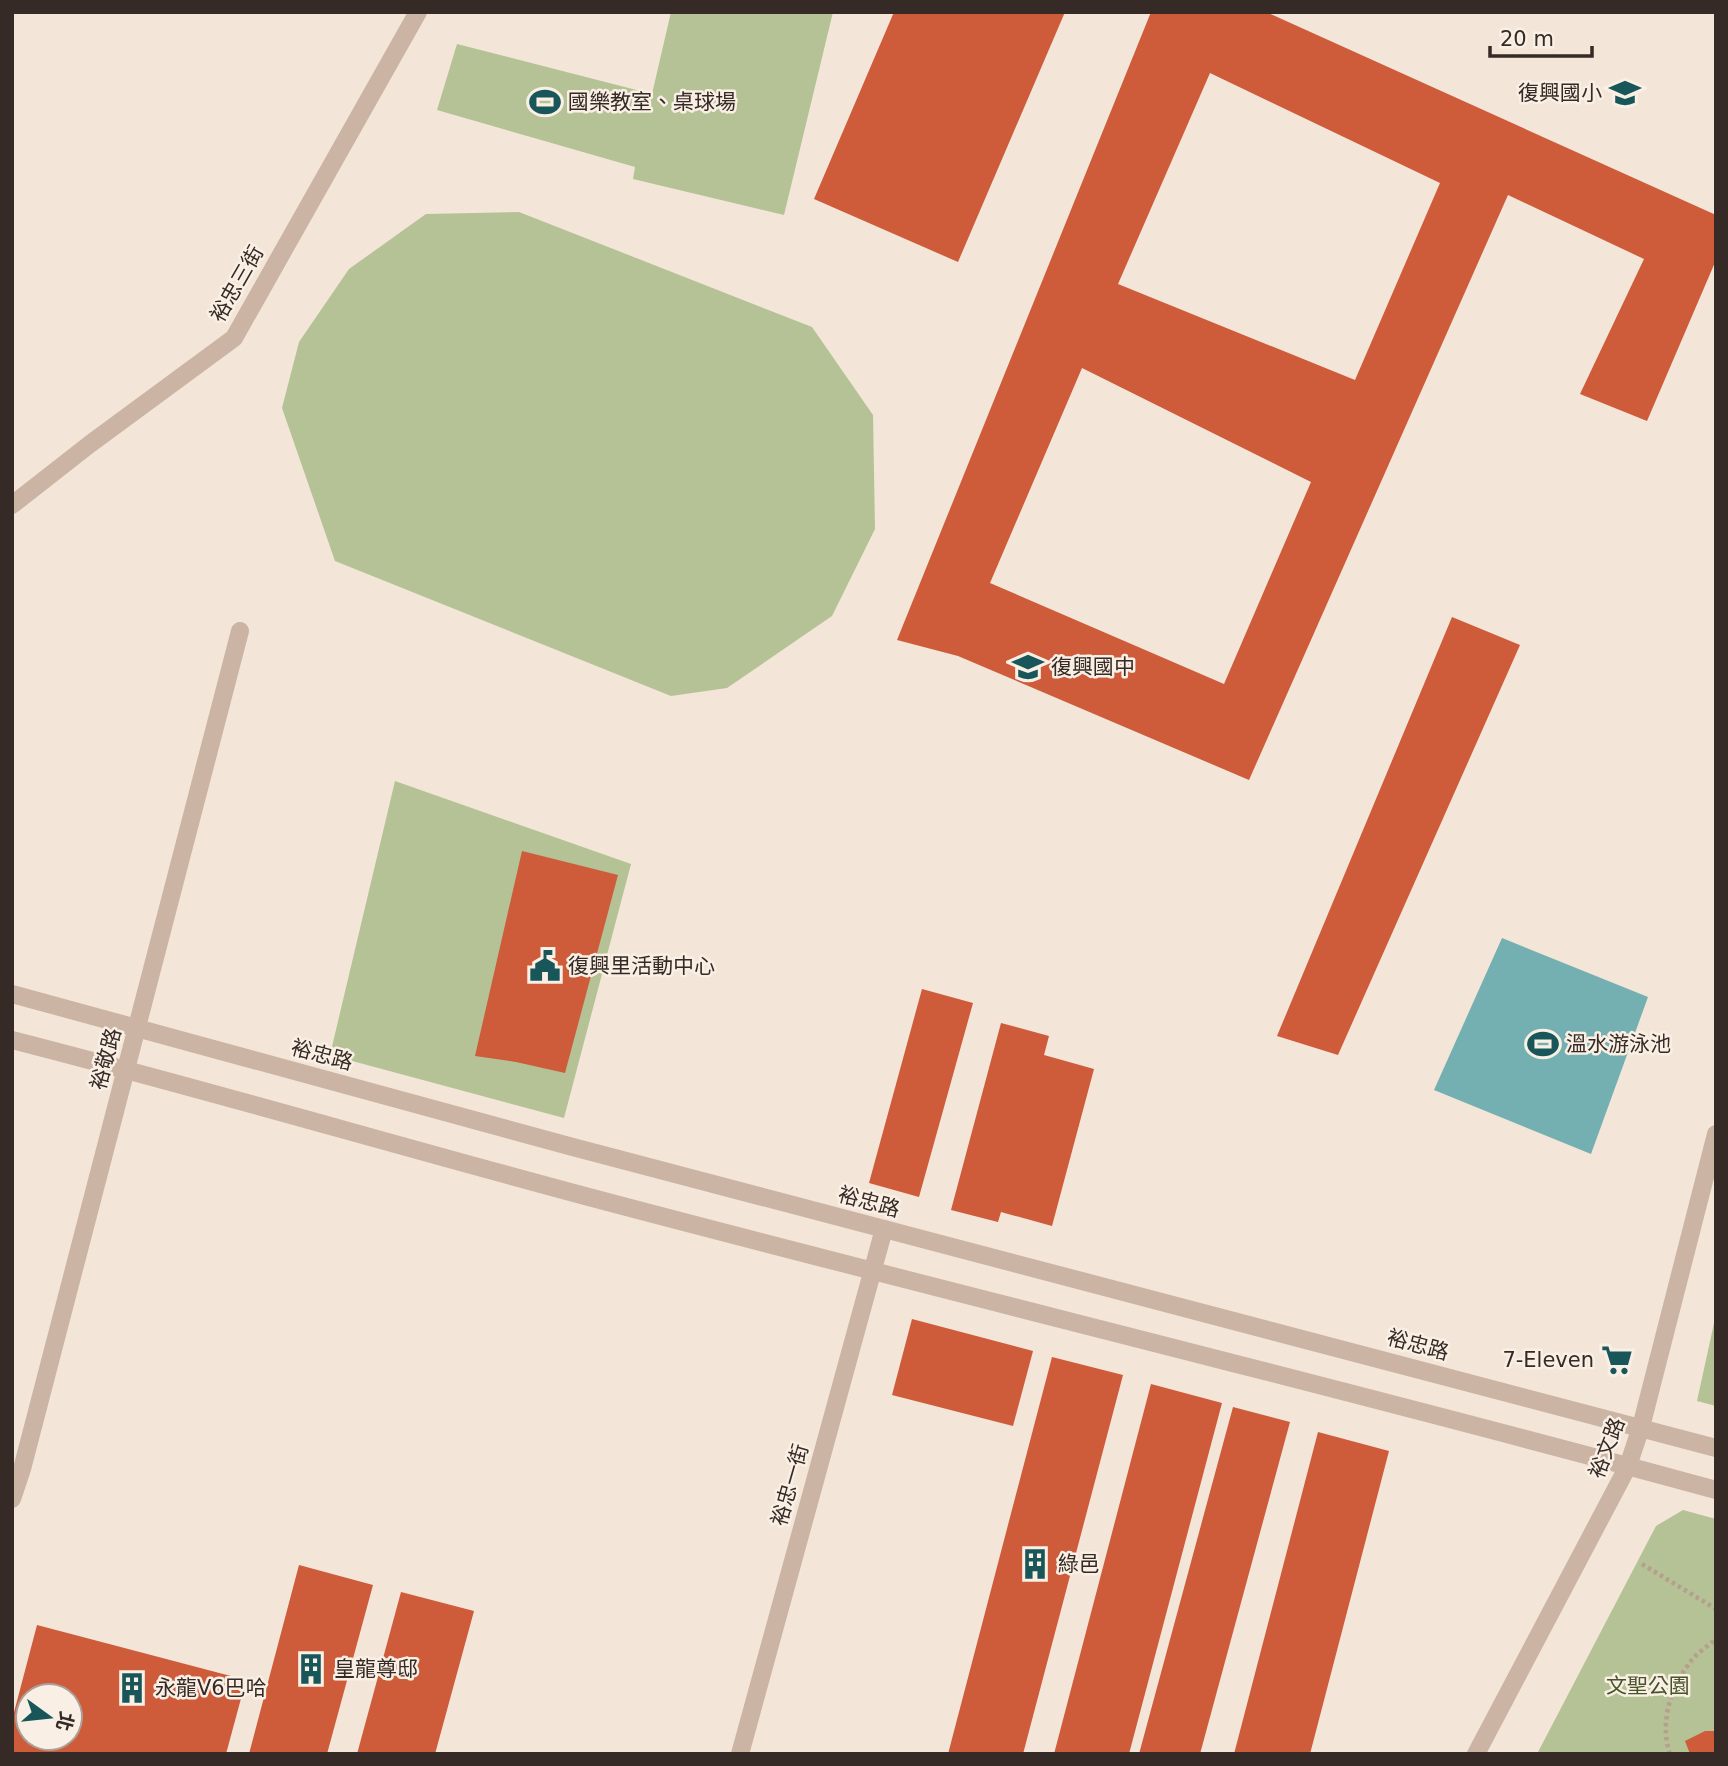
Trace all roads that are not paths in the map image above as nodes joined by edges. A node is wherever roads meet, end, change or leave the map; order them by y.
1 (418, 12) edge
2 (12, 506) edge
3 (240, 631) dead end
4 (12, 994) edge
5 (138, 1029) junction
6 (12, 1040) edge
7 (126, 1069) junction
8 (1716, 1134) edge
9 (884, 1229) junction
10 (874, 1269) junction
11 (1641, 1427) junction
12 (1716, 1448) edge
13 (1628, 1466) junction
14 (1716, 1490) edge
15 (12, 1499) edge
16 (740, 1754) edge
17 (1476, 1754) edge

1 - 2 street, 裕忠三街
3 - 5 street, 裕敬路
4 - 5 street, 裕忠路
5 - 7 street, 裕敬路
5 - 9 street, 裕忠路
6 - 7 street
7 - 10 street
7 - 15 street, 裕敬路
8 - 11 street, 裕文路
9 - 10 street, 裕忠一街
9 - 11 street, 裕忠路
10 - 13 street
10 - 16 street, 裕忠一街
11 - 12 street, 裕忠路
11 - 13 street, 裕文路
13 - 14 street
13 - 17 street, 裕文路

